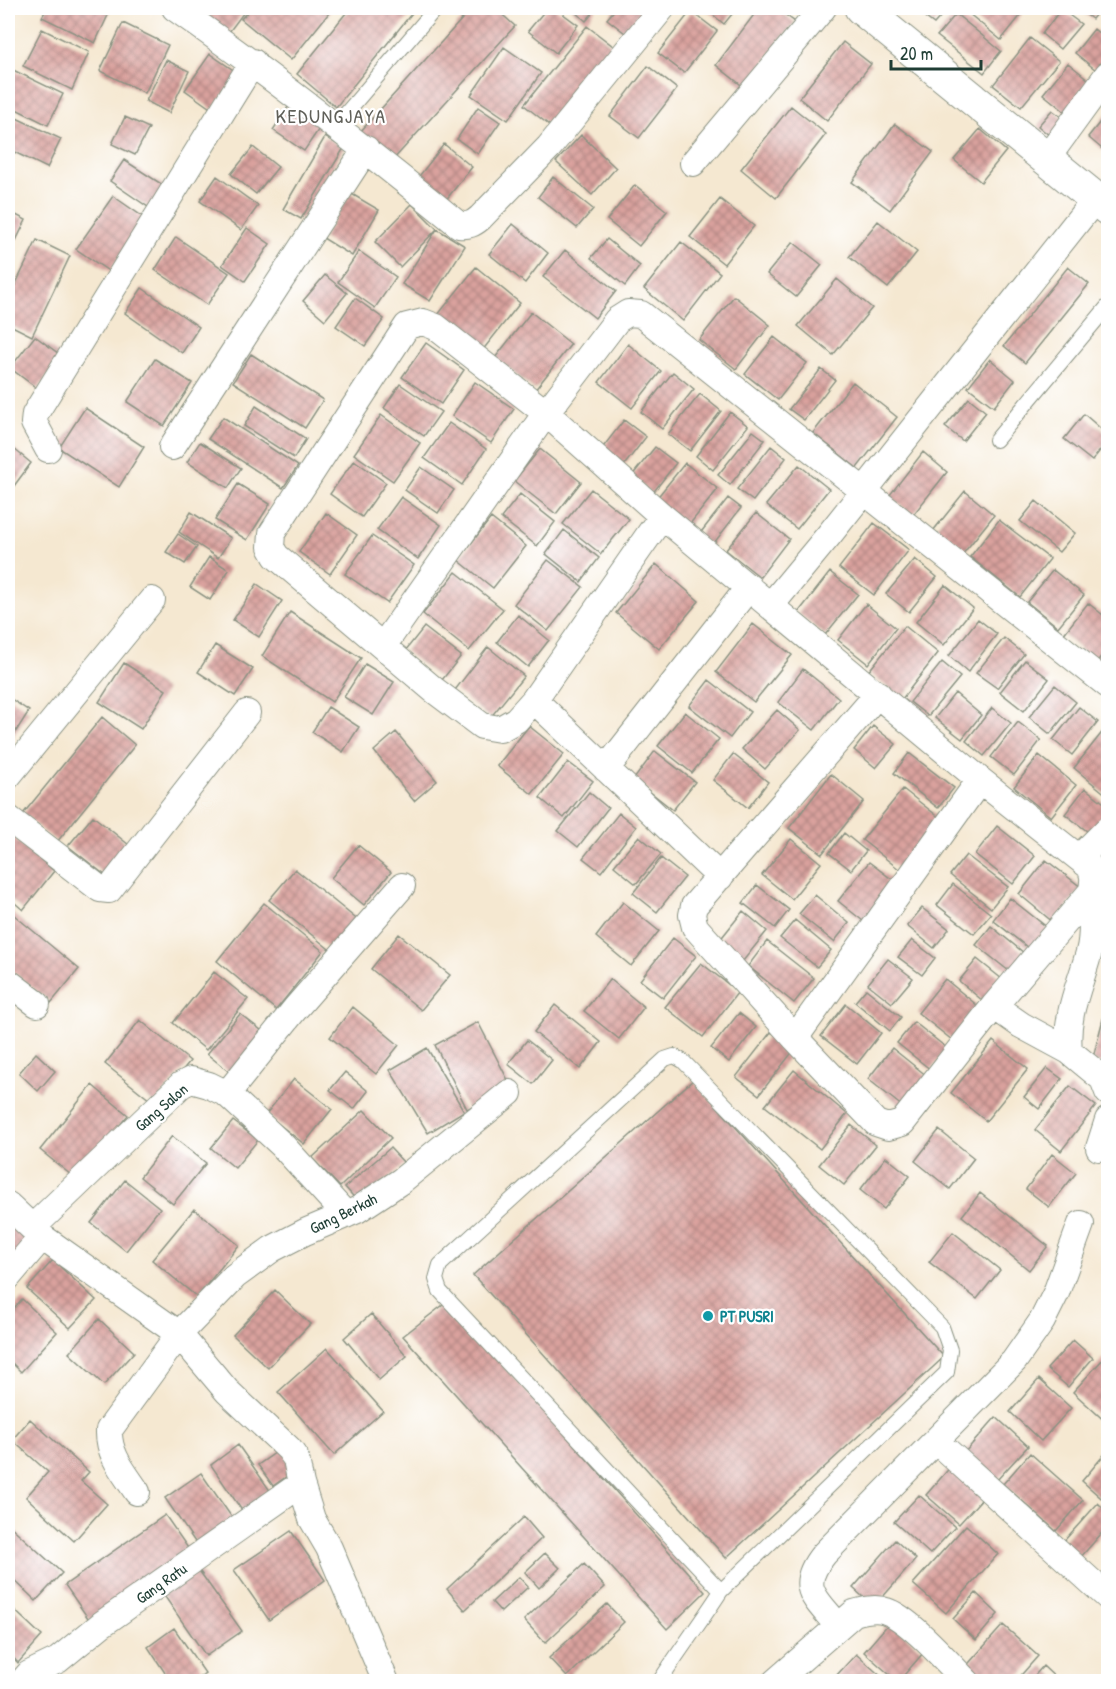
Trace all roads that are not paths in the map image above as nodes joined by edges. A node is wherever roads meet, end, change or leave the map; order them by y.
1 (175, 8) edge
2 (436, 8) edge
3 (663, 8) edge
4 (823, 8) edge
5 (861, 8) edge
6 (253, 62) junction
7 (1108, 74) edge
8 (336, 125) junction
9 (366, 149) junction
10 (1047, 158) junction
11 (693, 163) dead end
12 (1102, 203) edge
13 (1108, 306) edge
14 (546, 413) junction
15 (996, 440) dead end
16 (171, 447) dead end
17 (48, 449) dead end
18 (864, 490) junction
19 (662, 516) junction
20 (749, 587) junction
21 (152, 600) dead end
22 (771, 605) junction
23 (383, 646) junction
24 (1108, 685) edge
25 (878, 694) junction
26 (534, 700) junction
27 (246, 713) dead end
28 (606, 769) junction
29 (8, 776) edge
30 (980, 780) junction
31 (8, 818) edge
32 (1108, 829) edge
33 (1080, 857) junction
34 (720, 877) junction
35 (402, 886) dead end
36 (1091, 892) junction
37 (8, 982) edge
38 (37, 1004) dead end
39 (994, 1006) junction
40 (795, 1038) junction
41 (1069, 1051) junction
42 (1108, 1092) edge
43 (509, 1093) dead end
44 (227, 1094) junction
45 (1108, 1120) edge
46 (1099, 1148) dead end
47 (8, 1204) edge
48 (346, 1215) junction
49 (1081, 1224) dead end
50 (38, 1232) junction
51 (8, 1277) edge
52 (179, 1334) junction
53 (936, 1441) junction
54 (301, 1484) junction
55 (137, 1492) dead end
56 (721, 1591) junction
57 (1108, 1597) edge
58 (838, 1626) junction
59 (22, 1682) edge
60 (386, 1682) edge
61 (659, 1682) edge
62 (775, 1682) edge
63 (967, 1682) edge

1 - 6 street
2 - 8 lane
3 - 9 street
4 - 11 street
5 - 10 main road
6 - 8 street
6 - 17 street
7 - 10 street
8 - 9 street
9 - 16 street
10 - 12 main road
12 - 18 street
13 - 15 lane
14 - 18 street
14 - 19 street
14 - 23 street
14 - 23 street
18 - 22 street
18 - 24 street
19 - 20 street
19 - 26 street
20 - 22 street
20 - 28 street
21 - 29 street
22 - 25 street
23 - 26 street
25 - 30 street
25 - 34 street
26 - 28 street
27 - 31 street
28 - 34 street
30 - 33 street
30 - 40 street
32 - 33 street
33 - 36 street
34 - 40 street
35 - 44 street
36 - 39 street
36 - 41 street
37 - 38 street
39 - 40 street
39 - 41 street
41 - 42 street
43 - 48 street, Gang Berkah
44 - 48 street, Gang Salon
44 - 50 street, Gang Salon
45 - 46 street
47 - 50 street
48 - 52 street, Gang Berkah
49 - 53 street
50 - 51 street, Gang Salon
50 - 52 street
52 - 54 street
52 - 55 street, Gang Berkah
53 - 57 street
53 - 58 street
54 - 59 street, Gang Ratu
54 - 60 street
56 - 56 lane
56 - 61 lane
58 - 62 street
58 - 63 street

